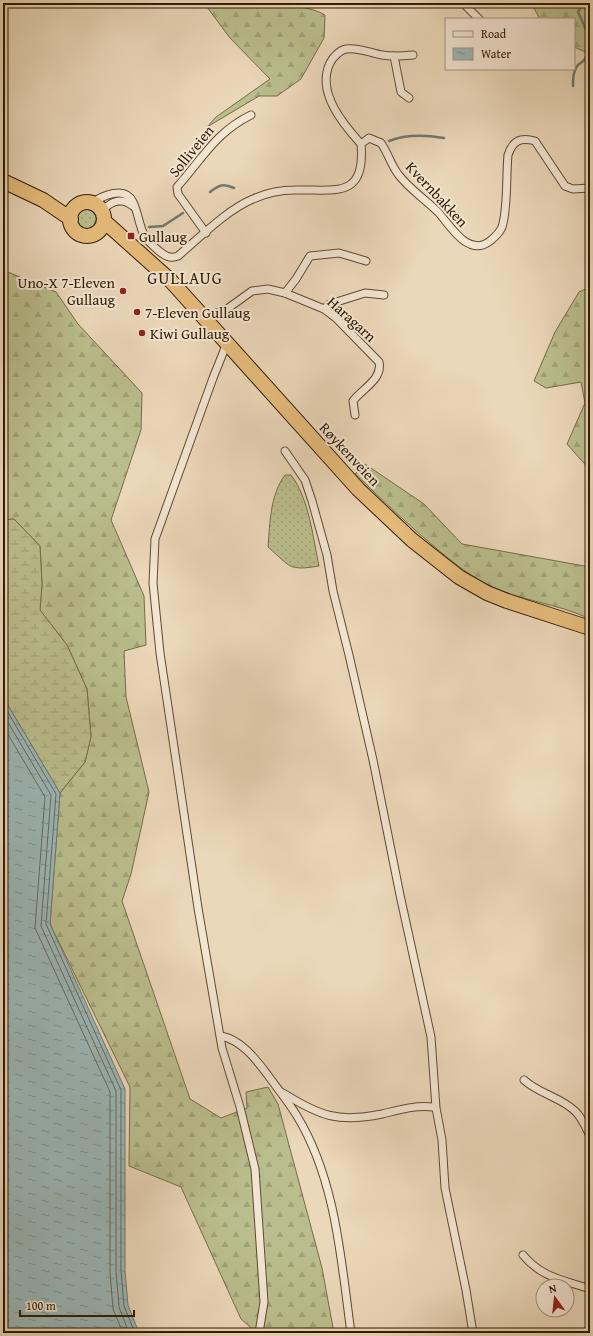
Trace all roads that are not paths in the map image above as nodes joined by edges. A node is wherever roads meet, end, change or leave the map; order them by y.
1 (463, 3) edge
2 (478, 18) edge
3 (413, 55) dead end
4 (394, 56) junction
5 (409, 98) dead end
6 (250, 115) dead end
7 (361, 144) junction
8 (3, 181) edge
9 (590, 188) edge
10 (43, 200) junction
11 (77, 206) junction
12 (135, 208) junction
13 (99, 217) junction
14 (71, 219) junction
15 (206, 232) junction
16 (366, 261) dead end
17 (285, 293) junction
18 (384, 295) dead end
19 (324, 309) junction
20 (217, 313) dead end
21 (227, 343) junction
22 (355, 415) dead end
23 (286, 451) dead end
24 (590, 628) edge
25 (221, 1036) junction
26 (524, 1080) dead end
27 (282, 1092) junction
28 (433, 1107) dead end
29 (590, 1136) edge
30 (523, 1256) dead end
31 (590, 1290) edge
32 (258, 1333) edge
33 (351, 1333) edge
34 (473, 1333) edge

1 - 2 street
3 - 4 street
4 - 5 street
4 - 7 street
6 - 15 street, Solliveien
7 - 9 street, Kvernbakken
7 - 15 street
8 - 10 highway
10 - 11 highway
10 - 14 highway
11 - 13 highway
11 - 14 highway
12 - 13 street
12 - 13 street
12 - 15 street
13 - 14 highway
13 - 21 highway, Røykenveien
16 - 17 street
17 - 19 street, Haragarn
17 - 20 street, Haragarn
18 - 19 street
19 - 22 street, Haragarn
21 - 24 highway, Røykenveien
21 - 25 street
23 - 34 street
25 - 27 street
25 - 32 street
26 - 29 street
27 - 28 street
27 - 33 street
30 - 31 street

